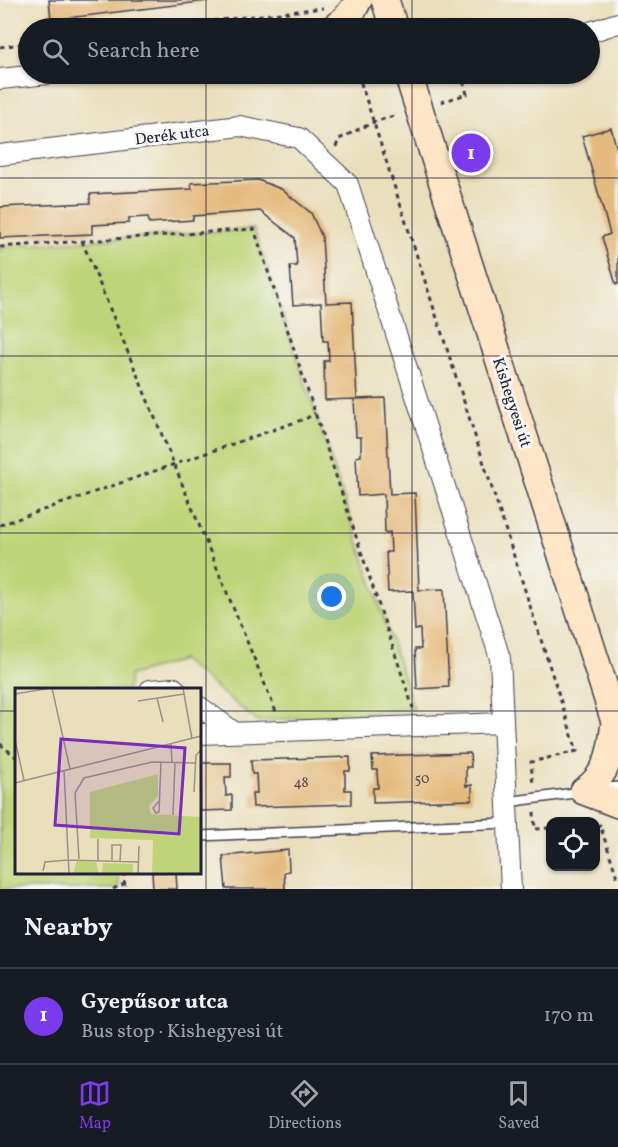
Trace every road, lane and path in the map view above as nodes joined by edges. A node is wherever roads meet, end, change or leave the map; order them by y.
1 (358, 0) edge
2 (385, 0) edge
3 (346, 18) edge
4 (391, 18) edge
5 (618, 23) edge
6 (600, 29) edge
7 (18, 45) edge
8 (0, 47) edge
9 (18, 77) edge
10 (0, 79) edge
11 (361, 84) edge
12 (418, 84) edge
13 (464, 84) edge
14 (467, 94) dead end
15 (374, 122) junction
16 (0, 155) edge
17 (331, 168) junction
18 (82, 241) junction
19 (0, 247) edge
20 (315, 413) junction
21 (174, 464) junction
22 (0, 525) edge
23 (201, 708) edge
24 (503, 723) junction
25 (422, 726) junction
26 (616, 727) edge
27 (286, 730) junction
28 (234, 732) junction
29 (201, 734) edge
30 (0, 744) edge
31 (15, 756) edge
32 (618, 787) edge
33 (584, 791) junction
34 (534, 799) junction
35 (507, 802) junction
36 (618, 804) edge
37 (508, 823) junction
38 (600, 825) edge
39 (546, 828) edge
40 (201, 836) edge
41 (618, 880) edge
42 (124, 887) edge
43 (113, 889) edge
44 (511, 889) edge

1 - 3 street
2 - 4 street
5 - 6 street
7 - 8 path
9 - 10 street
11 - 15 path
12 - 26 street, Kishegyesi út
13 - 14 path
15 - 17 path
15 - 34 path
16 - 17 street, Derék utca
17 - 24 street
18 - 19 path
18 - 20 path
18 - 21 path
20 - 21 path
20 - 25 path
21 - 22 path
21 - 27 path
23 - 28 street
24 - 25 street
24 - 35 street
25 - 27 street
26 - 33 street
27 - 28 street
28 - 29 street
30 - 31 path
32 - 33 lane
33 - 34 lane
33 - 36 street
34 - 35 lane
34 - 39 path
35 - 37 street
37 - 40 lane
37 - 44 street
38 - 41 path
42 - 43 path

